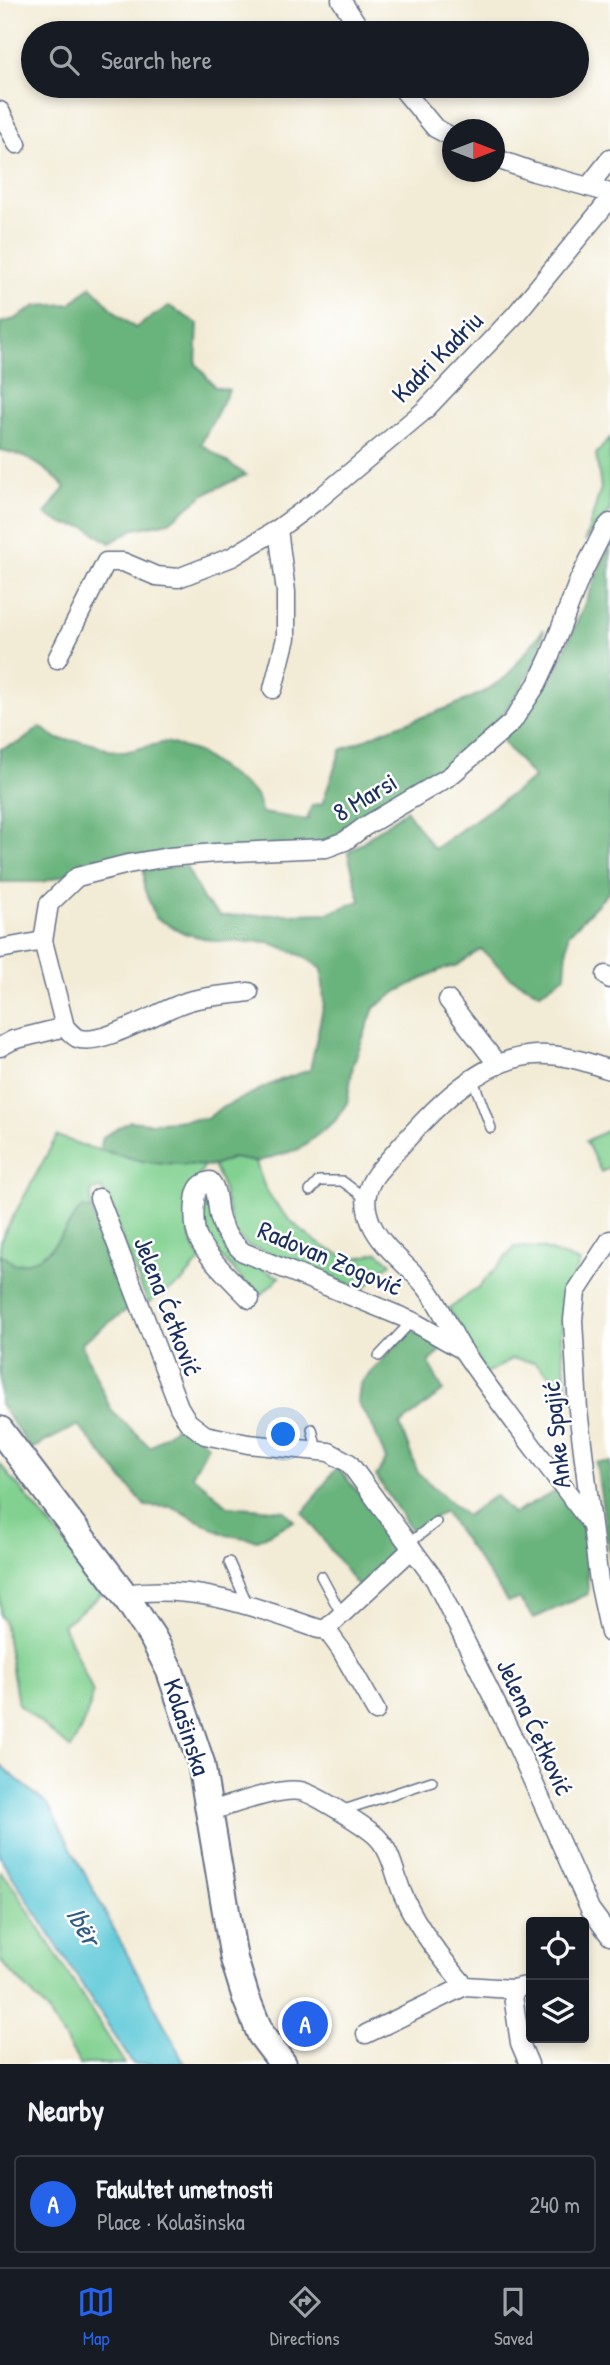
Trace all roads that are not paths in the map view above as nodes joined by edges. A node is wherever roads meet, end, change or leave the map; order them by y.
1 (341, 0) edge
2 (355, 21) edge
3 (410, 98) edge
4 (0, 111) edge
5 (442, 132) edge
6 (17, 144) dead end
7 (610, 159) edge
8 (505, 162) edge
9 (587, 187) junction
10 (610, 193) edge
11 (610, 199) edge
12 (610, 523) edge
13 (278, 529) junction
14 (57, 659) dead end
15 (274, 689) dead end
16 (43, 941) junction
17 (0, 948) edge
18 (249, 992) dead end
19 (448, 1000) dead end
20 (65, 1027) junction
21 (0, 1047) edge
22 (498, 1065) junction
23 (610, 1070) edge
24 (473, 1080) junction
25 (491, 1128) dead end
26 (310, 1191) dead end
27 (99, 1198) dead end
28 (365, 1198) junction
29 (610, 1240) edge
30 (250, 1299) dead end
31 (412, 1321) junction
32 (463, 1350) junction
33 (379, 1356) dead end
34 (313, 1429) dead end
35 (0, 1430) edge
36 (317, 1450) junction
37 (436, 1522) dead end
38 (592, 1525) junction
39 (410, 1546) junction
40 (229, 1562) dead end
41 (321, 1576) dead end
42 (124, 1594) junction
43 (248, 1605) junction
44 (342, 1615) junction
45 (326, 1629) junction
46 (610, 1633) edge
47 (376, 1711) dead end
48 (432, 1781) dead end
49 (210, 1811) junction
50 (338, 1812) junction
51 (590, 1909) junction
52 (589, 1918) edge
53 (610, 1936) edge
54 (526, 1985) edge
55 (465, 1986) junction
56 (512, 1989) junction
57 (366, 2034) dead end
58 (283, 2064) edge
59 (529, 2064) edge

1 - 2 street
3 - 5 street
4 - 6 street
7 - 9 street
8 - 9 street
9 - 10 street
11 - 13 street, Kadri Kadriu
12 - 16 street, 8 Marsi
13 - 14 street, Kadri Kadriu
13 - 15 street
16 - 17 street
16 - 20 street, 8 Marsi
18 - 20 street
19 - 22 street
20 - 21 street
22 - 23 street
22 - 24 street
24 - 25 lane
24 - 28 street
26 - 28 lane
27 - 36 street, Jelena Ćetković
28 - 32 street
29 - 38 street, Anke Spajić
30 - 31 street, Radovan Zogović
31 - 32 street, Radovan Zogović
31 - 33 lane, Radovan Zogović
32 - 38 street
34 - 36 lane
35 - 42 main road, Kolašinska
36 - 39 street, Jelena Ćetković
37 - 39 lane
38 - 46 street, Anke Spajić
39 - 44 street
39 - 51 street, Jelena Ćetković
40 - 43 lane
41 - 44 lane
42 - 43 street
42 - 49 main road, Kolašinska
43 - 45 street
44 - 45 street
45 - 47 street
48 - 50 lane
49 - 50 street
49 - 58 main road, Kolašinska
50 - 55 street
51 - 52 street
51 - 53 street, Jelena Ćetković
54 - 56 street
55 - 56 street
55 - 57 street
56 - 59 street

